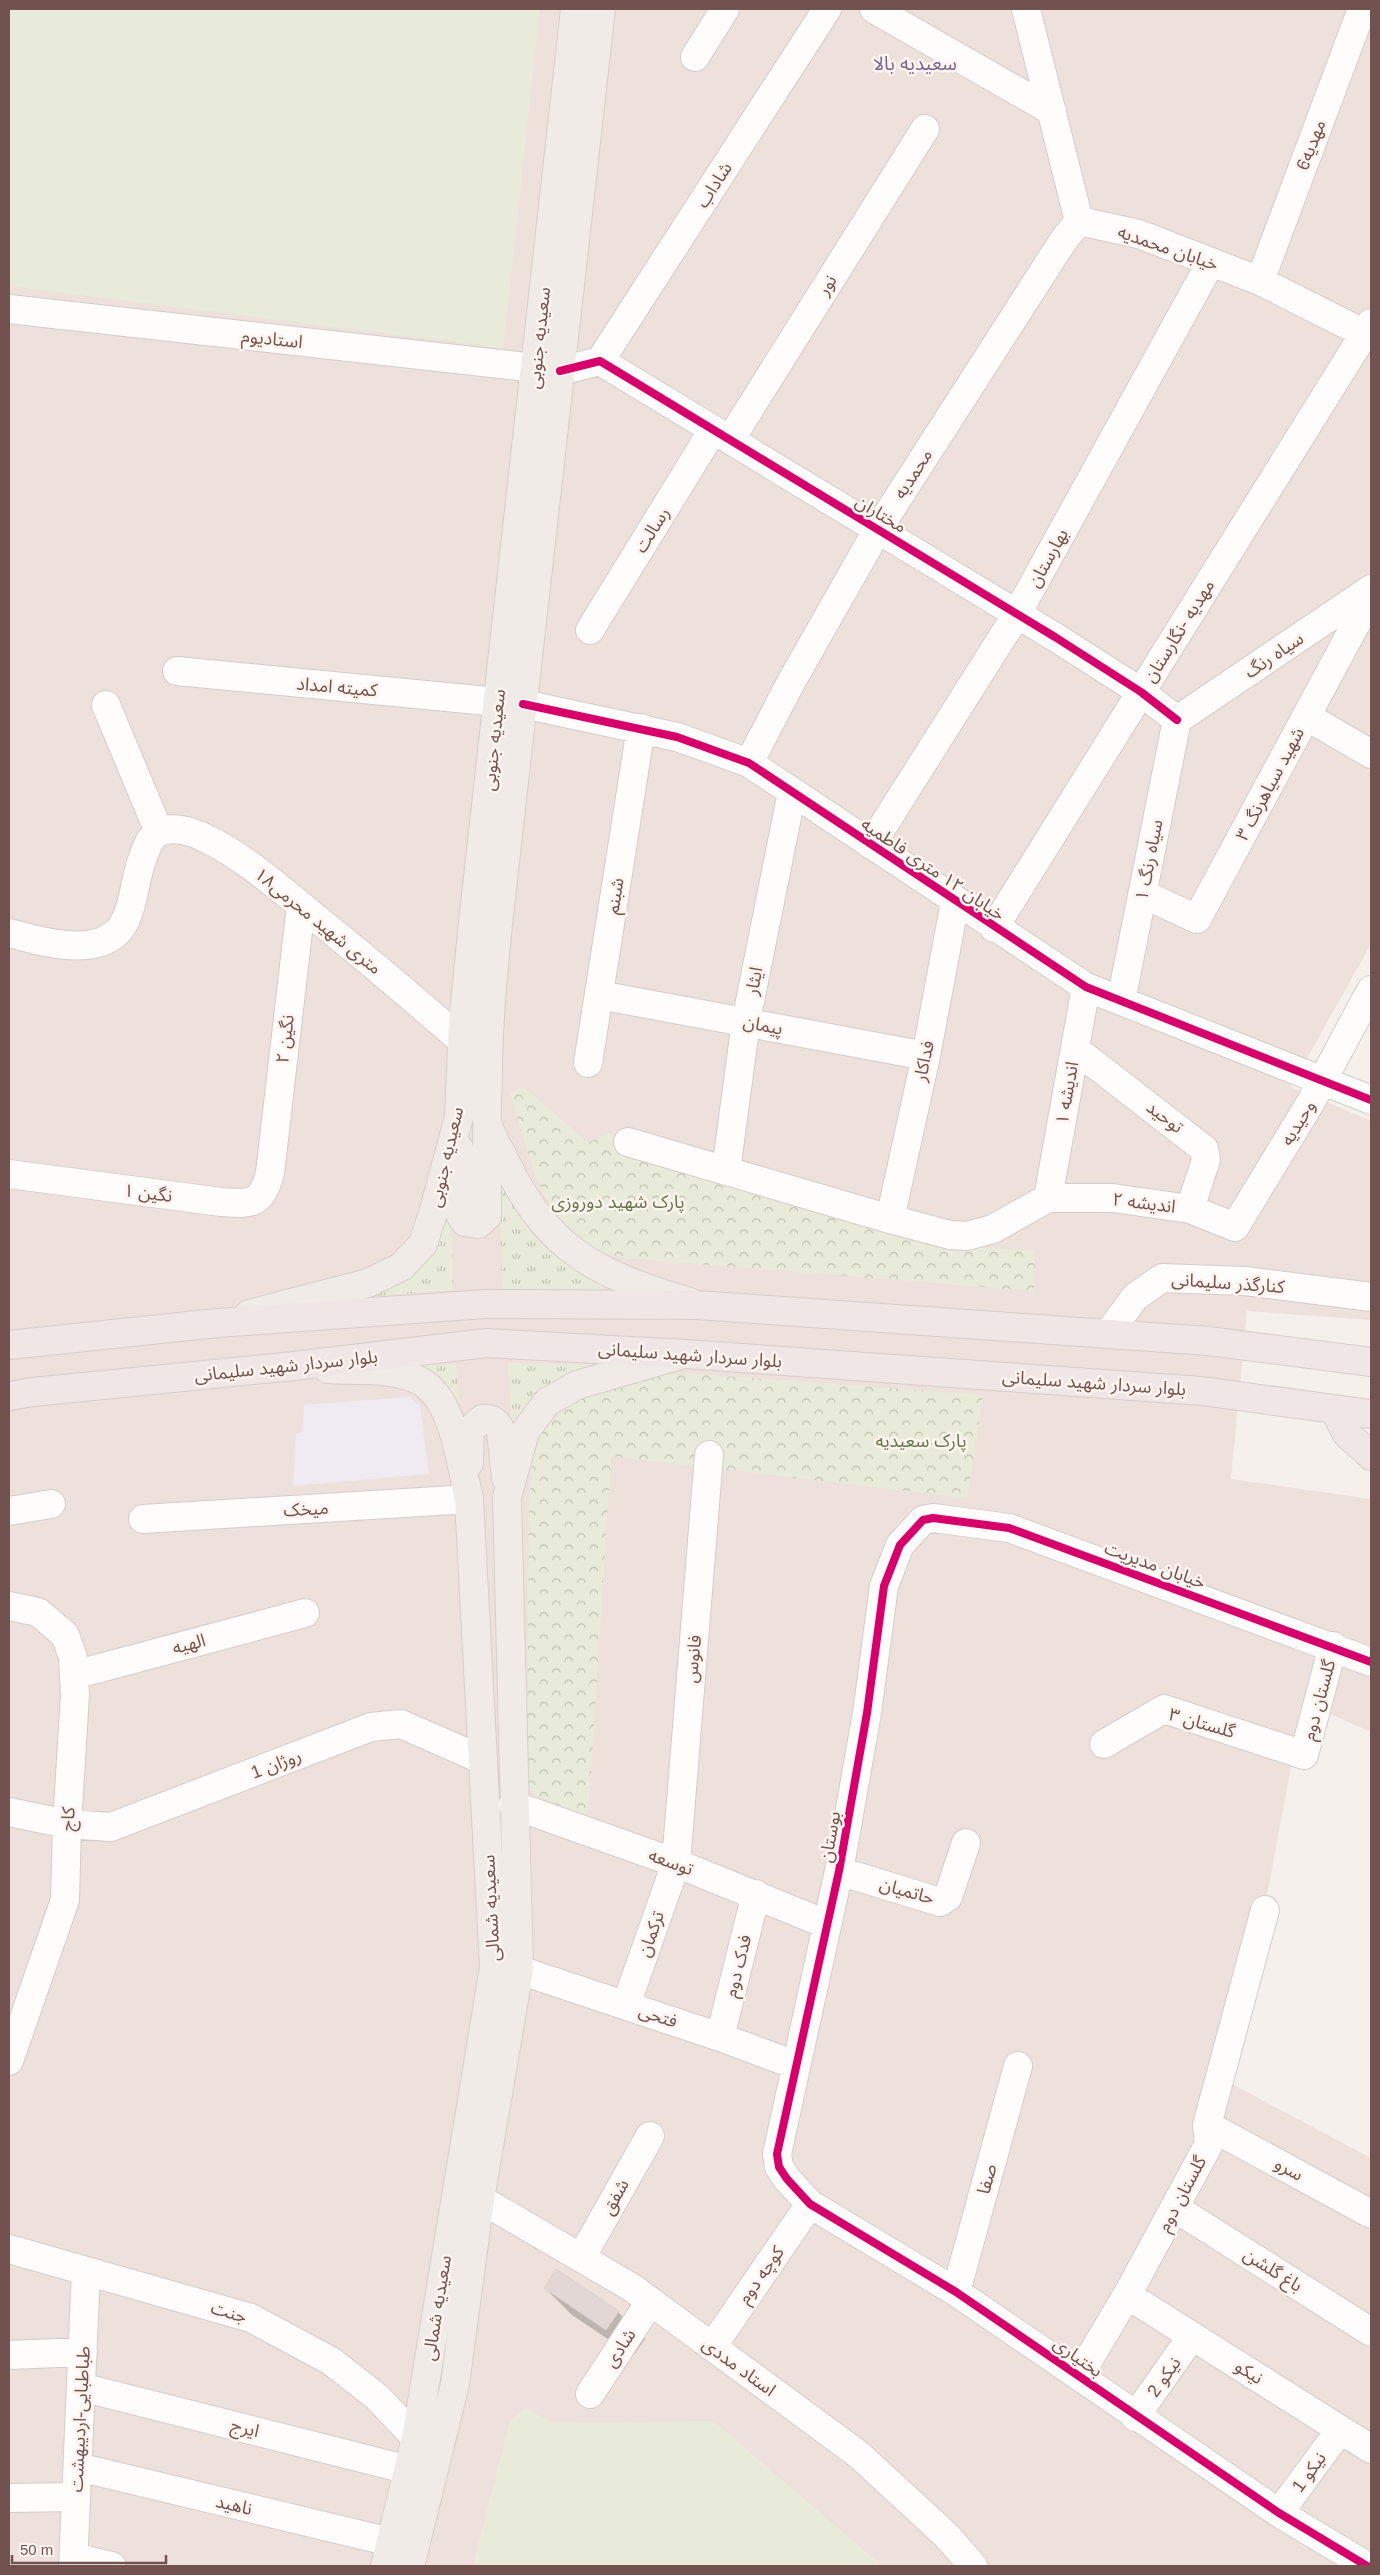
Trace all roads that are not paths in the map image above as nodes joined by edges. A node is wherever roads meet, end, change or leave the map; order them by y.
1 (575, 9) edge
2 (602, 9) edge
3 (725, 9) edge
4 (827, 9) edge
5 (874, 9) edge
6 (1026, 9) edge
7 (1362, 9) edge
8 (695, 57) dead end
9 (1052, 111) junction
10 (925, 129) dead end
11 (1079, 221) junction
12 (1211, 262) junction
13 (1260, 281) junction
14 (9, 309) edge
15 (1369, 331) edge
16 (600, 361) junction
17 (548, 370) junction
18 (722, 435) junction
19 (878, 530) junction
20 (1371, 589) edge
21 (1371, 596) edge
22 (1017, 614) junction
23 (590, 630) dead end
24 (177, 671) dead end
25 (1141, 692) junction
26 (510, 703) junction
27 (106, 705) dead end
28 (1306, 716) junction
29 (1177, 720) junction
30 (641, 728) junction
31 (1371, 754) edge
32 (749, 763) junction
33 (792, 792) junction
34 (159, 832) junction
35 (871, 845) junction
36 (1143, 894) junction
37 (955, 902) junction
38 (301, 906) junction
39 (994, 928) junction
40 (9, 933) edge
41 (1086, 987) junction
42 (1371, 990) edge
43 (599, 995) junction
44 (1121, 1001) junction
45 (746, 1021) junction
46 (462, 1040) junction
47 (1075, 1049) junction
48 (926, 1056) junction
49 (588, 1063) dead end
50 (1322, 1080) junction
51 (1371, 1100) edge
52 (459, 1117) junction
53 (487, 1123) junction
54 (628, 1142) dead end
55 (726, 1171) junction
56 (270, 1173) joint
57 (9, 1174) edge
58 (1048, 1198) junction
59 (1190, 1210) junction
60 (890, 1219) junction
61 (1235, 1227) joint
62 (1371, 1297) edge
63 (697, 1305) junction
64 (217, 1323) junction
65 (1108, 1334) junction
66 (9, 1345) edge
67 (685, 1354) junction
68 (1371, 1362) edge
69 (294, 1366) junction
70 (9, 1396) edge
71 (1334, 1409) junction
72 (1371, 1414) edge
73 (709, 1455) dead end
74 (1371, 1456) edge
75 (507, 1497) junction
76 (469, 1499) junction
77 (51, 1504) dead end
78 (9, 1511) edge
79 (143, 1519) dead end
80 (923, 1520) joint
81 (9, 1606) edge
82 (305, 1613) dead end
83 (1333, 1646) junction
84 (1371, 1662) edge
85 (74, 1675) junction
86 (1104, 1744) dead end
87 (1304, 1755) joint
88 (484, 1760) junction
89 (513, 1805) junction
90 (9, 1812) edge
91 (67, 1824) junction
92 (966, 1844) dead end
93 (676, 1863) junction
94 (839, 1870) junction
95 (756, 1894) junction
96 (1265, 1910) dead end
97 (826, 1924) junction
98 (519, 1970) junction
99 (626, 2005) junction
100 (720, 2037) junction
101 (9, 2061) edge
102 (795, 2065) junction
103 (1018, 2066) dead end
104 (1207, 2125) junction
105 (650, 2136) dead end
106 (779, 2167) joint
107 (468, 2197) junction
108 (810, 2204) junction
109 (1175, 2208) junction
110 (1371, 2214) edge
111 (9, 2249) edge
112 (581, 2258) junction
113 (86, 2271) junction
114 (956, 2292) junction
115 (1127, 2295) junction
116 (650, 2302) junction
117 (1371, 2332) edge
118 (1192, 2336) junction
119 (712, 2347) junction
120 (83, 2352) junction
121 (9, 2355) edge
122 (1079, 2376) junction
123 (81, 2387) junction
124 (590, 2394) dead end
125 (1135, 2417) junction
126 (1340, 2430) junction
127 (416, 2438) junction
128 (1371, 2449) edge
129 (78, 2467) junction
130 (408, 2470) junction
131 (76, 2497) junction
132 (9, 2498) edge
133 (1279, 2514) junction
134 (388, 2554) edge
135 (73, 2562) edge
136 (112, 2566) edge
137 (410, 2566) edge
138 (973, 2566) edge
139 (1367, 2566) edge

1 - 17 main road, سعیدیه جنوبی
2 - 17 main road, سعیدیه جنوبی
3 - 8 street
4 - 16 street, شاداب
5 - 9 street
6 - 9 street
7 - 13 street, مهدیه6
9 - 11 street
10 - 18 street, نور
11 - 12 street, خیابان محمدیه
11 - 19 street, محمدیه
12 - 13 street, خیابان محمدیه
12 - 22 street, بهارستان
13 - 15 street, خیابان محمدیه
14 - 17 street, استادیوم
15 - 25 street, مهدیه -نگارستان
16 - 17 street
16 - 18 street, مختاران
17 - 26 main road, سعیدیه جنوبی
18 - 19 street, مختاران
18 - 23 street, رسالت
19 - 22 street, مختاران
19 - 32 street, محمدیه
20 - 29 street, سیاه رنگ
21 - 28 street, شهید سیاهرنگ ۳
22 - 25 street, مختاران
22 - 35 street, بهارستان
24 - 26 street, کمیته امداد
25 - 29 street, مختاران
25 - 39 street, مهدیه -نگارستان
26 - 30 street, خیابان ۱۲ متری فاطمیه
26 - 46 main road, سعیدیه جنوبی
26 - 53 main road, سعیدیه جنوبی
27 - 34 street
28 - 31 street
28 - 36 street, شهید سیاهرنگ ۳
29 - 36 street, سیاه رنگ ۱
30 - 32 street, خیابان ۱۲ متری فاطمیه
30 - 43 street, شبنم
32 - 33 street, خیابان ۱۲ متری فاطمیه
33 - 35 street, خیابان ۱۲ متری فاطمیه
33 - 45 street, ایثار
34 - 38 street, ۱۸متری شهید محرمی
34 - 40 street
35 - 37 street, خیابان ۱۲ متری فاطمیه
36 - 44 street, سیاه رنگ ۱
37 - 39 street, خیابان ۱۲ متری فاطمیه
37 - 48 street, فداکار
38 - 46 street, ۱۸متری شهید محرمی
38 - 56 street, نگین ۲
39 - 41 street, خیابان ۱۲ متری فاطمیه
41 - 44 street, خیابان ۱۲ متری فاطمیه
41 - 47 street, اندیشه ۱
42 - 50 street, وحیدیه
43 - 45 street, پیمان
43 - 49 street, شبنم
44 - 50 street, خیابان ۱۲ متری فاطمیه
45 - 48 street, پیمان
45 - 55 street, ایثار
46 - 52 main road, سعیدیه جنوبی
47 - 58 street, اندیشه ۱
47 - 59 street, توحید
48 - 60 street, فداکار
50 - 51 street, خیابان ۱۲ متری فاطمیه
50 - 61 street, وحیدیه
52 - 53 main road
52 - 64 main road, سعیدیه جنوبی
53 - 63 main road, سعیدیه جنوبی
54 - 55 street
55 - 60 street
56 - 57 street, نگین ۱
58 - 59 street, اندیشه ۲
58 - 60 street
59 - 61 street, اندیشه ۲
62 - 65 street, کنارگذر سلیمانی
63 - 64 highway
63 - 65 highway
64 - 66 highway
65 - 68 highway
67 - 69 highway, بلوار سردار شهید سلیمانی
67 - 71 highway, بلوار سردار شهید سلیمانی
67 - 75 main road, سعیدیه شمالی
69 - 70 highway, بلوار سردار شهید سلیمانی
69 - 76 main road, سعیدیه شمالی
71 - 72 highway, بلوار سردار شهید سلیمانی
71 - 74 highway
73 - 93 street, فانوس
75 - 76 main road
75 - 89 main road, سعیدیه شمالی
76 - 79 street, میخک
76 - 88 main road, سعیدیه شمالی
77 - 78 street
80 - 83 street, خیابان مدیریت
80 - 94 street, بوستان
81 - 85 street, کاج
82 - 85 street, الهیه
83 - 84 street, خیابان مدیریت
83 - 87 street, گلستان دوم
85 - 91 street, کاج
86 - 87 street, گلستان ۳
88 - 91 street, روژان 1
88 - 107 main road, سعیدیه شمالی
89 - 93 street, توسعه
89 - 98 main road, سعیدیه شمالی
90 - 91 street, روژان 1
91 - 101 street, کاج
92 - 94 street, حاتمیان
93 - 95 street, توسعه
93 - 99 street, ترکمان
94 - 97 street, بوستان
95 - 97 street, توسعه
95 - 100 street, فدک دوم
96 - 104 street, گلستان دوم
97 - 102 street, بوستان
98 - 99 street, فتحی
98 - 107 main road, سعیدیه شمالی
99 - 100 street, فتحی
100 - 102 street, فتحی
102 - 106 street, بوستان
103 - 114 street, صفا
104 - 109 street, گلستان دوم
104 - 110 street, سرو
105 - 112 street, شفق
106 - 108 street, بختیاری
107 - 112 street, استاد مددی
107 - 127 main road, سعیدیه شمالی
107 - 137 main road, سعیدیه شمالی
108 - 114 street, بختیاری
108 - 119 street, کوچه دوم
109 - 115 street, گلستان دوم
109 - 117 street, باغ گلشن
111 - 113 street, جنت
112 - 116 street, استاد مددی
113 - 120 street, طباطبایی-اردیبهشت
113 - 127 street, جنت
114 - 122 street, بختیاری
115 - 118 street, نیکو
115 - 122 street, گلستان دوم
116 - 119 street, استاد مددی
116 - 124 street, شادی
118 - 125 street, نیکو 2
118 - 126 street, نیکو
119 - 138 street, استاد مددی
120 - 121 street
120 - 123 street, طباطبایی-اردیبهشت
122 - 125 street, بختیاری
123 - 129 street, طباطبایی-اردیبهشت
123 - 130 street, ایرج
125 - 133 street, بختیاری
126 - 128 street, نیکو
126 - 133 street, نیکو 1
127 - 130 main road, سعیدیه شمالی
129 - 131 street, طباطبایی-اردیبهشت
129 - 134 street, ناهید
130 - 134 main road, سعیدیه شمالی
131 - 132 street
131 - 135 street, طباطبایی-اردیبهشت
133 - 139 street, بختیاری
135 - 136 street

